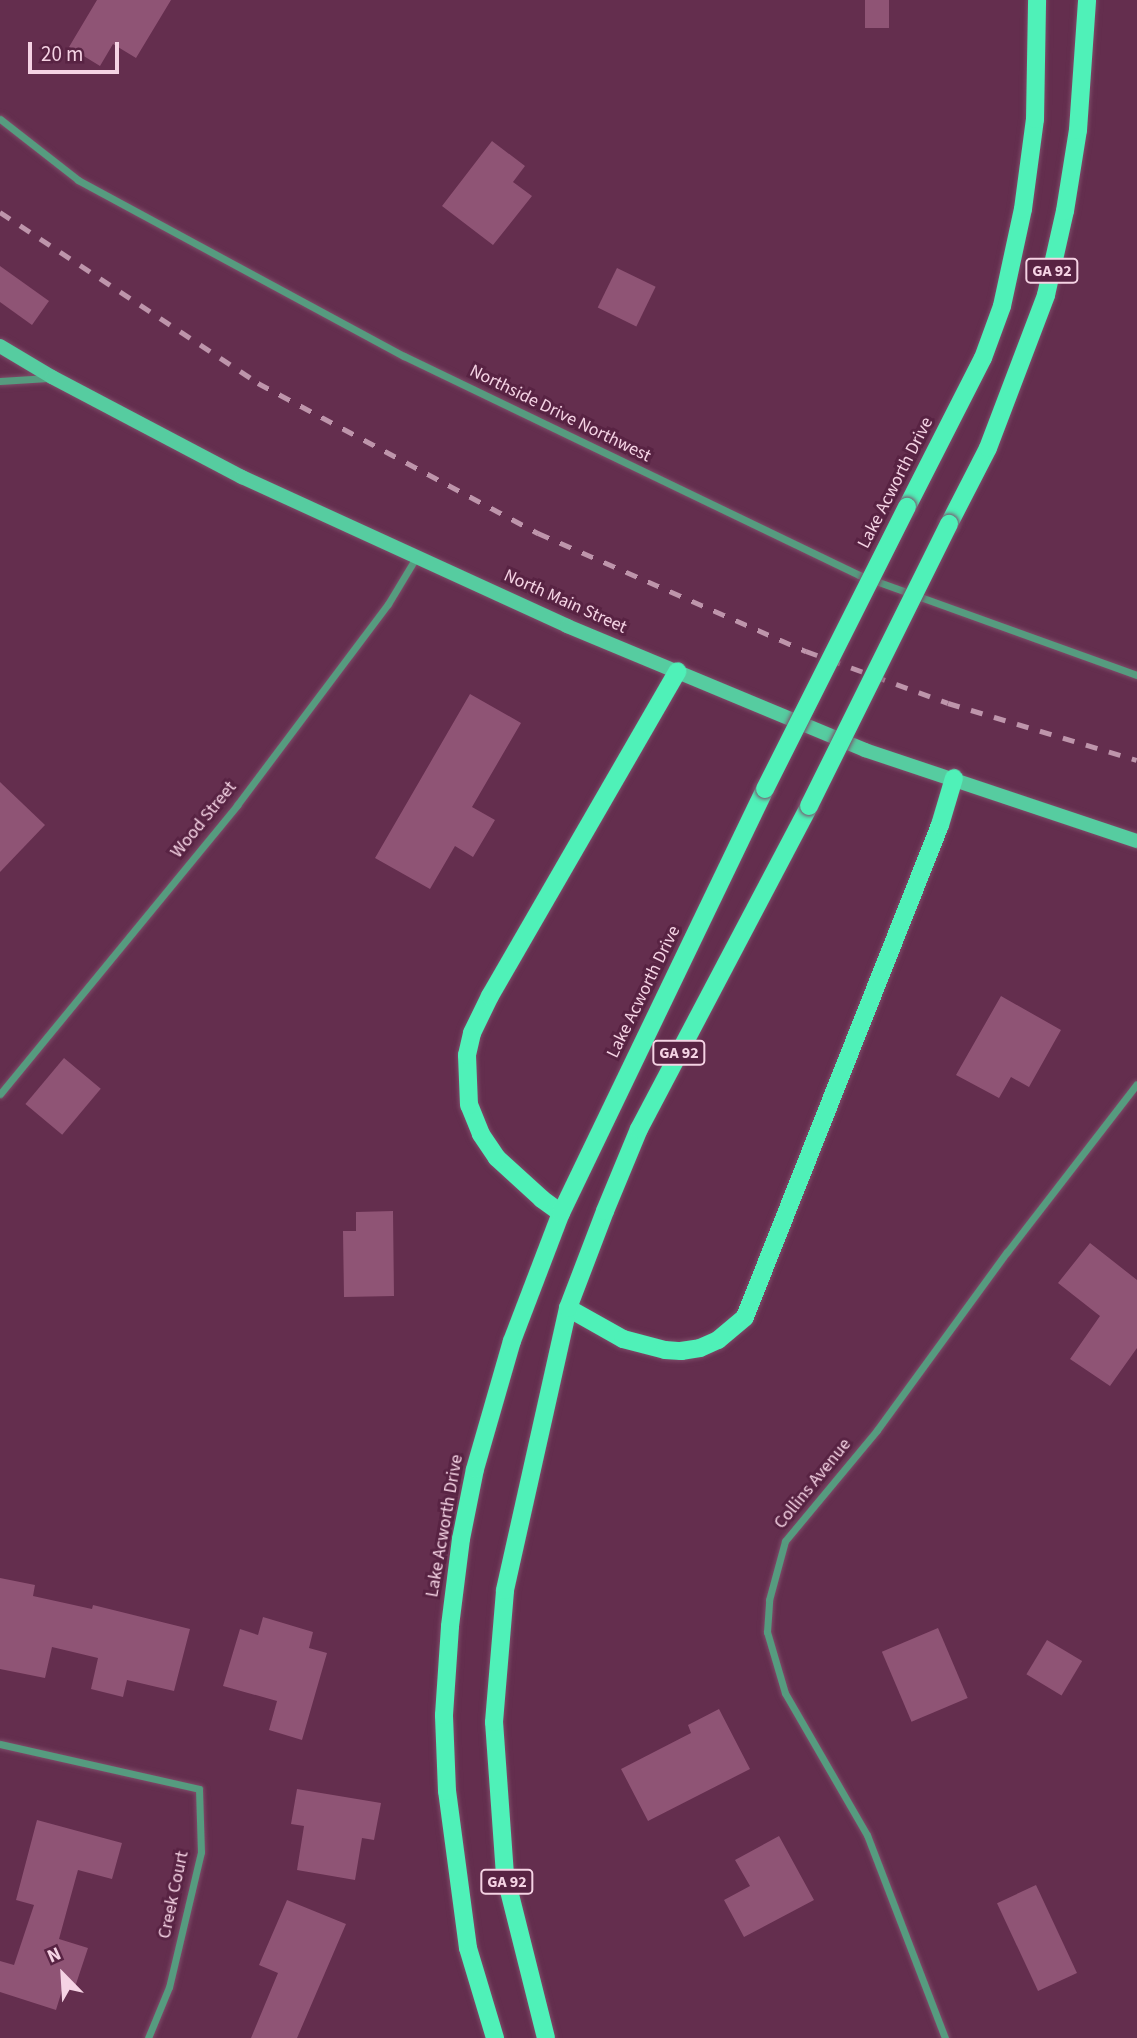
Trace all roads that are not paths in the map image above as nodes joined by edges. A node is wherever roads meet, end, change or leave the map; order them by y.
1 (1037, 0) edge
2 (1087, 0) edge
3 (0, 119) edge
4 (0, 346) edge
5 (52, 377) junction
6 (0, 381) edge
7 (417, 556) junction
8 (678, 671) junction
9 (1137, 675) edge
10 (954, 778) junction
11 (1137, 841) edge
12 (1137, 1084) edge
13 (0, 1094) edge
14 (561, 1213) junction
15 (568, 1308) junction
16 (0, 1744) edge
17 (148, 2038) edge
18 (495, 2038) edge
19 (546, 2038) edge
20 (944, 2038) edge

1 - 14 main road, Lake Acworth Drive / GA 92, bridge
2 - 15 main road, GA 92, bridge
3 - 9 street, Northside Drive Northwest
4 - 5 main road, North Main Street
5 - 6 street
5 - 7 main road, North Main Street
7 - 8 main road, North Main Street
7 - 13 street, Wood Street
8 - 10 main road, North Main Street
8 - 14 main road
10 - 11 main road, North Main Street
10 - 15 main road
12 - 20 street, Collins Avenue
14 - 18 main road, Lake Acworth Drive / GA 92
15 - 19 main road, GA 92
16 - 17 street, Creek Court

